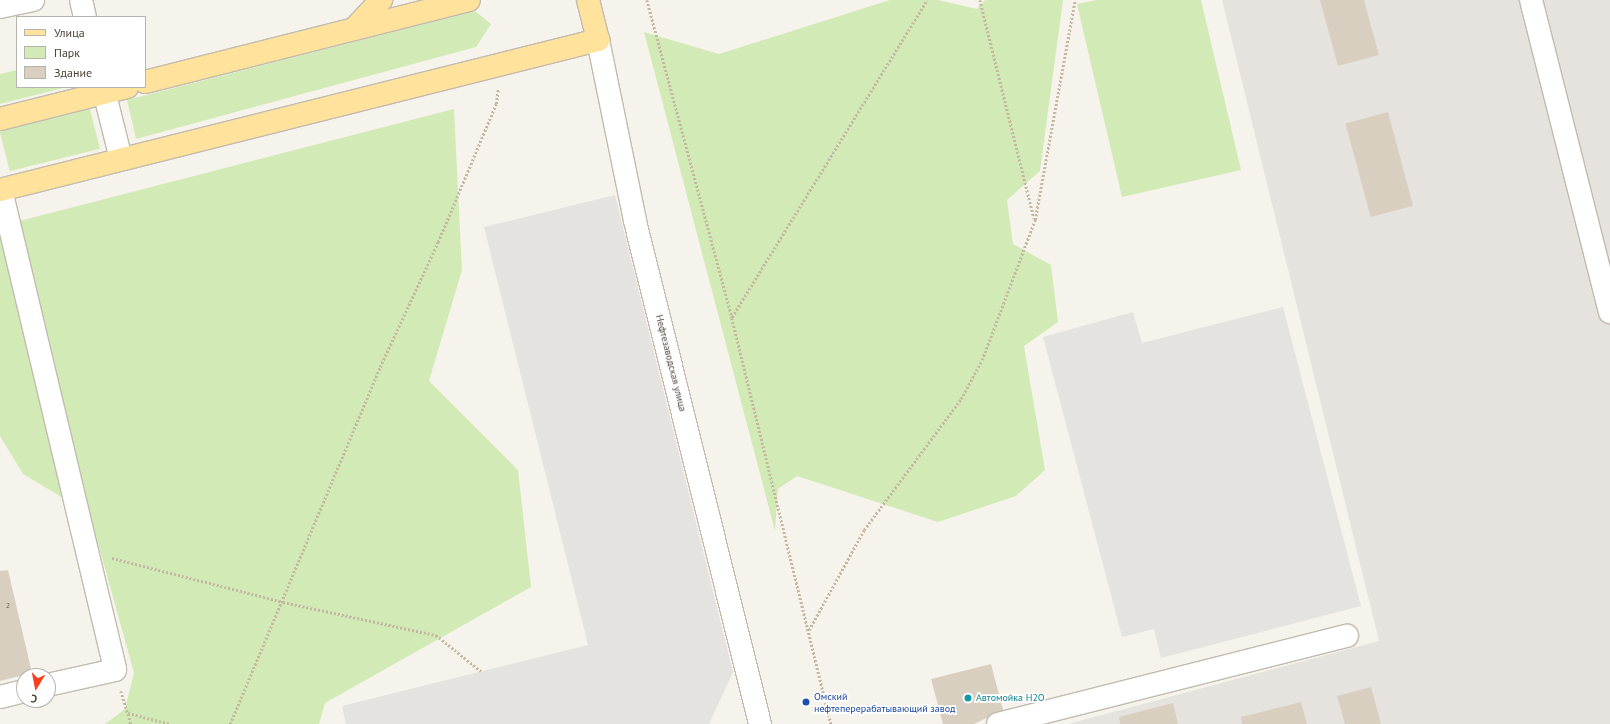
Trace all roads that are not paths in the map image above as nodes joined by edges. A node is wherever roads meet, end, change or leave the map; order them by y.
1 (34, 0) edge
2 (81, 0) edge
3 (381, 0) edge
4 (469, 0) edge
5 (588, 0) edge
6 (1531, 0) edge
7 (0, 7) edge
8 (85, 16) edge
9 (354, 29) junction
10 (598, 40) junction
11 (146, 82) edge
12 (119, 88) edge
13 (104, 90) edge
14 (0, 119) edge
15 (121, 159) junction
16 (0, 190) edge
17 (1610, 312) edge
18 (1347, 636) dead end
19 (56, 683) edge
20 (16, 693) edge
21 (0, 697) edge
22 (760, 724) edge
23 (998, 724) edge

1 - 7 street
2 - 8 street
3 - 9 main road
4 - 9 main road
5 - 10 main road, Нефтезаводская улица
6 - 17 street
9 - 11 main road
10 - 15 main road
10 - 22 street, Нефтезаводская улица
12 - 13 main road
13 - 14 main road
13 - 15 street
15 - 16 main road
16 - 19 street
18 - 23 street
20 - 21 street

